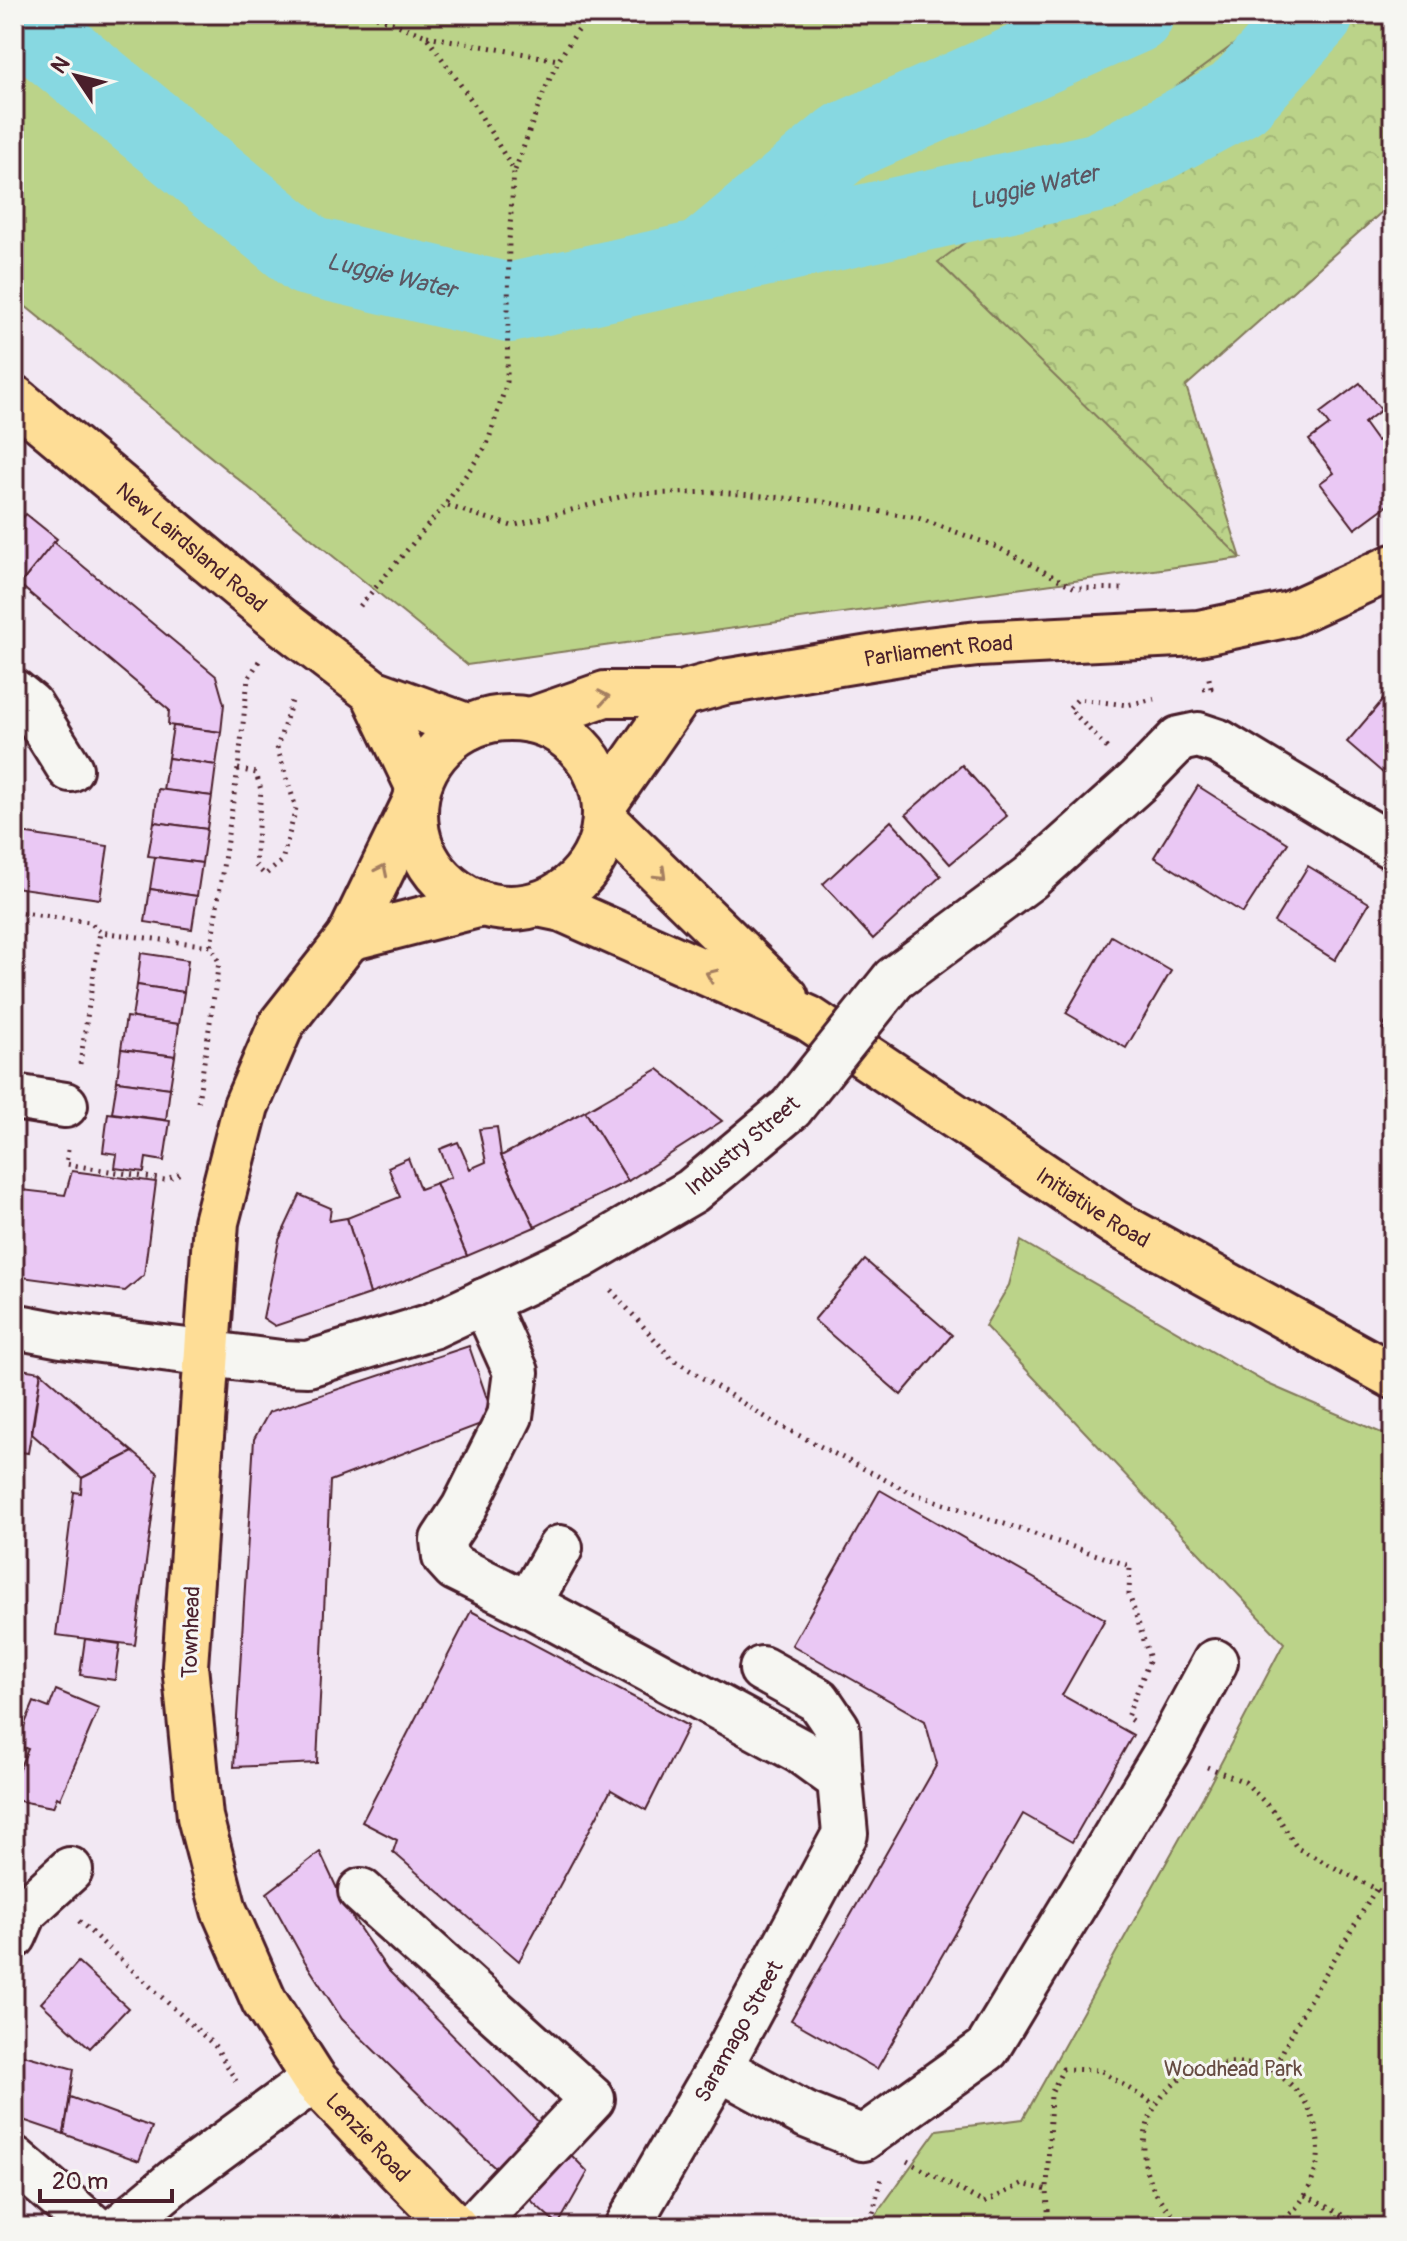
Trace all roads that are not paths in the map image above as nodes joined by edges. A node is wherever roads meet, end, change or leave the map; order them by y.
1 (14, 398) edge
2 (1393, 567) edge
3 (14, 692) edge
4 (373, 692) junction
5 (681, 694) junction
6 (531, 720) junction
7 (469, 727) junction
8 (70, 769) dead end
9 (416, 794) junction
10 (605, 811) junction
11 (1393, 847) edge
12 (482, 904) junction
13 (538, 904) junction
14 (349, 938) junction
15 (808, 1018) junction
16 (14, 1097) edge
17 (65, 1105) dead end
18 (484, 1301) junction
19 (14, 1326) edge
20 (207, 1354) junction
21 (1393, 1376) edge
22 (560, 1548) dead end
23 (528, 1604) junction
24 (1215, 1662) dead end
25 (762, 1669) dead end
26 (840, 1780) junction
27 (58, 1881) road end
28 (361, 1891) dead end
29 (14, 1936) edge
30 (719, 2068) junction
31 (314, 2079) junction
32 (14, 2159) edge
33 (175, 2181) junction
34 (93, 2227) edge
35 (120, 2227) edge
36 (166, 2227) edge
37 (455, 2227) edge
38 (472, 2227) edge
39 (627, 2227) edge

1 - 4 main road, New Lairdsland Road
2 - 5 main road, Parliament Road
3 - 8 street
4 - 7 main road, New Lairdsland Road
4 - 9 main road, New Lairdsland Road
6 -> 5 main road, Parliament Road
5 - 10 main road
6 - 7 main road
6 - 10 main road
7 - 9 main road
9 - 12 main road
14 -> 9 main road
10 - 13 main road
10 -> 15 main road
11 - 18 street, Industry Street, bridge
12 - 13 main road
12 - 14 main road
15 -> 13 main road
14 - 20 main road
15 - 21 main road, Initiative Road
16 - 17 street
18 - 20 street, Industry Street
18 - 23 street
19 - 20 street
20 - 31 main road, Townhead
22 - 23 street
23 - 26 street
24 - 30 street
25 - 26 street
26 - 30 street, Saramago Street
27 - 29 street
28 - 38 street
30 - 39 street, Saramago Street
31 - 33 street
31 - 37 main road, Lenzie Road
32 - 34 street
33 - 35 street
33 - 36 street

